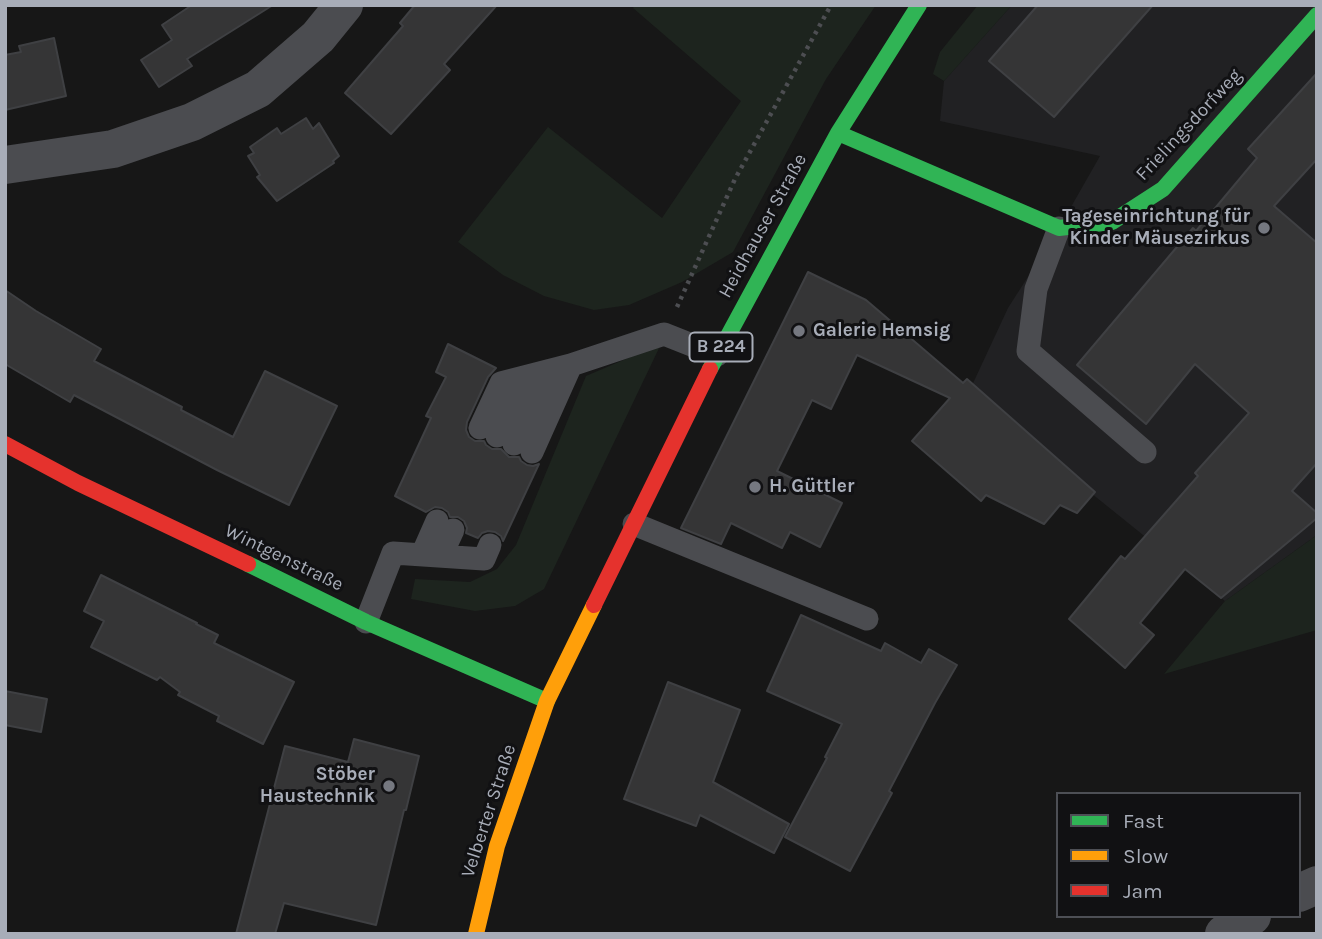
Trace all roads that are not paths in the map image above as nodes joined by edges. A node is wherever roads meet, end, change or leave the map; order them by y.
1 (344, 5) edge
2 (919, 5) edge
3 (1317, 15) edge
4 (838, 133) junction
5 (5, 165) edge
6 (1059, 228) junction
7 (717, 355) junction
8 (571, 365) junction
9 (548, 371) junction
10 (506, 440) junction
11 (5, 444) edge
12 (1145, 452) dead end
13 (634, 524) junction
14 (454, 543) dead end
15 (867, 619) dead end
16 (366, 622) junction
17 (547, 702) junction
18 (1317, 885) edge
19 (1301, 892) edge
20 (1249, 918) edge
21 (476, 934) edge
22 (1224, 934) edge

1 - 5 street
2 - 4 street, Heidhauser Straße / B 224
3 - 6 street, Frielingsdorfweg
4 - 6 street, Frielingsdorfweg
4 - 7 street, Heidhauser Straße / B 224
6 - 12 lane
7 - 8 lane
7 - 13 street, Heidhauser Straße / B 224
8 - 9 lane
8 - 10 lane
9 - 10 lane
9 - 10 lane
11 - 16 street, Wintgenstraße
13 - 15 lane
13 - 17 street, Heidhauser Straße / B 224
14 - 16 lane
16 - 17 street, Wintgenstraße
17 - 21 street, Velberter Straße / B 224
18 - 19 street
20 - 22 street

